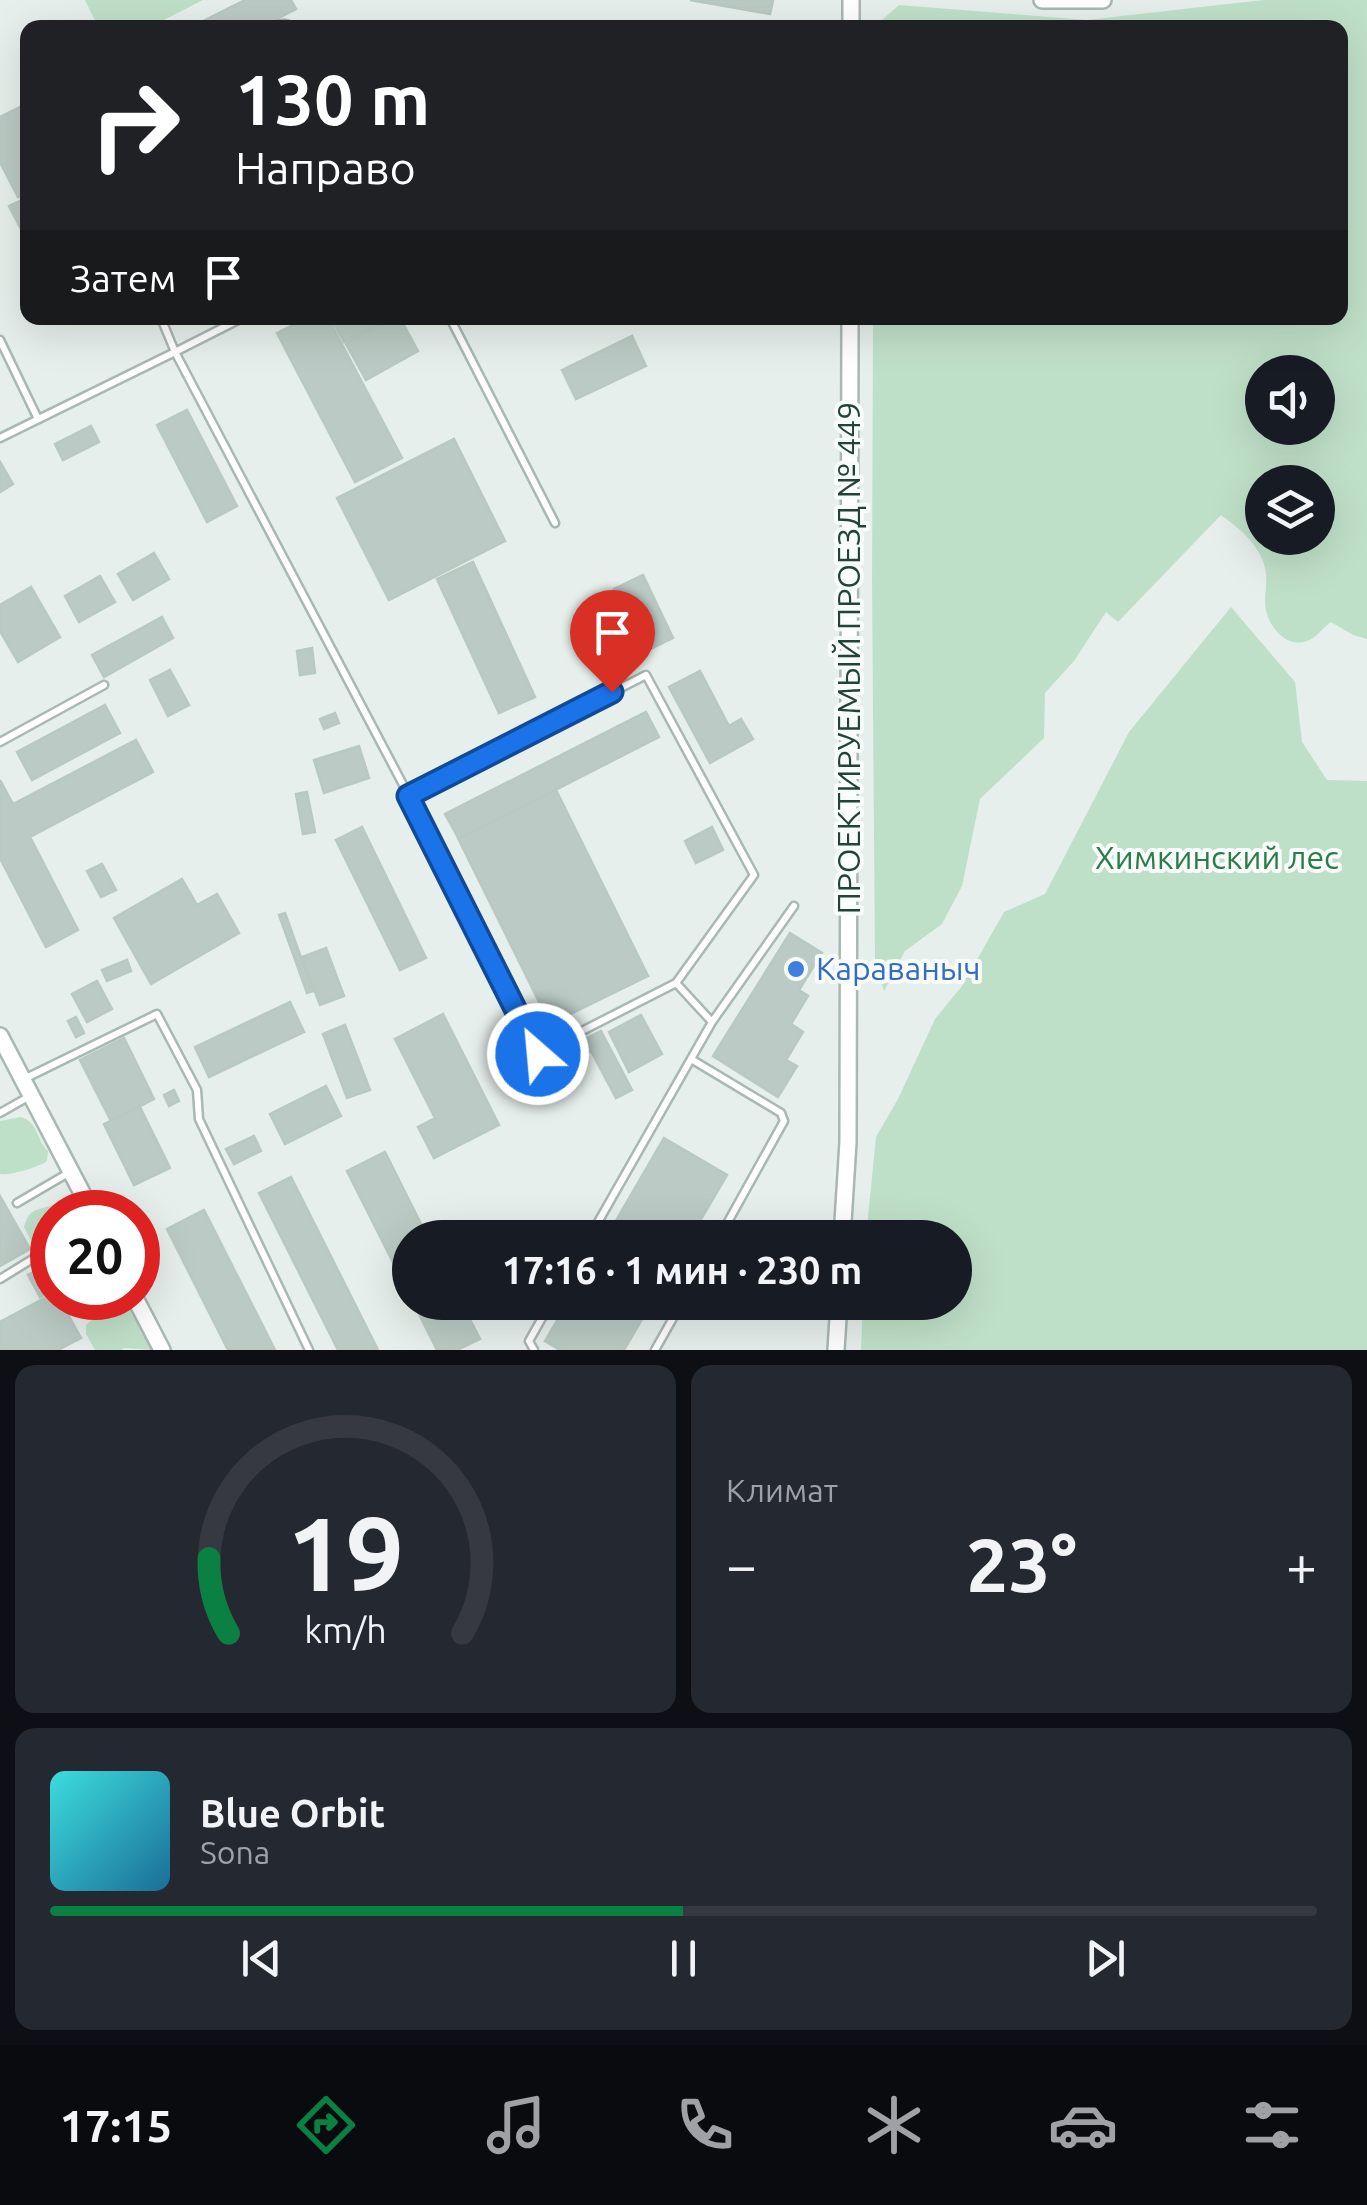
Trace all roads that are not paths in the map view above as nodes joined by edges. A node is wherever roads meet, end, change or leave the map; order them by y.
1 (1042, 0) edge
2 (1103, 0) edge
3 (164, 325) edge
4 (228, 325) edge
5 (454, 325) edge
6 (850, 325) edge
7 (0, 340) edge
8 (176, 352) junction
9 (38, 419) junction
10 (0, 438) edge
11 (555, 523) dead end
12 (104, 685) dead end
13 (0, 742) edge
14 (408, 796) junction
15 (794, 906) dead end
16 (676, 983) junction
17 (712, 1022) junction
18 (0, 1036) edge
19 (691, 1059) junction
20 (22, 1080) junction
21 (31, 1096) junction
22 (0, 1113) edge
23 (71, 1172) junction
24 (80, 1190) edge
25 (16, 1204) dead end
26 (599, 1220) edge
27 (729, 1220) edge
28 (843, 1220) edge
29 (30, 1260) edge
30 (0, 1278) edge
31 (146, 1320) edge
32 (541, 1320) edge
33 (672, 1320) edge
34 (838, 1320) edge
35 (162, 1350) edge
36 (309, 1350) edge
37 (534, 1350) edge
38 (655, 1350) edge
39 (836, 1350) edge

1 - 2 street
3 - 8 lane
4 - 8 lane
5 - 11 lane
6 - 28 street, ПРОЕКТИРУЕМЫЙ ПРОЕЗД № 449
7 - 9 lane
8 - 9 lane
8 - 14 lane
9 - 10 lane
12 - 13 lane
14 - 16 lane
14 - 16 lane
15 - 17 lane
16 - 17 lane
17 - 19 lane
18 - 20 street
19 - 26 lane
19 - 27 lane
20 - 21 street
20 - 36 lane
21 - 22 lane
21 - 23 street
23 - 24 street
23 - 25 lane
29 - 30 lane
31 - 35 street
32 - 37 lane
33 - 38 lane
34 - 39 street

